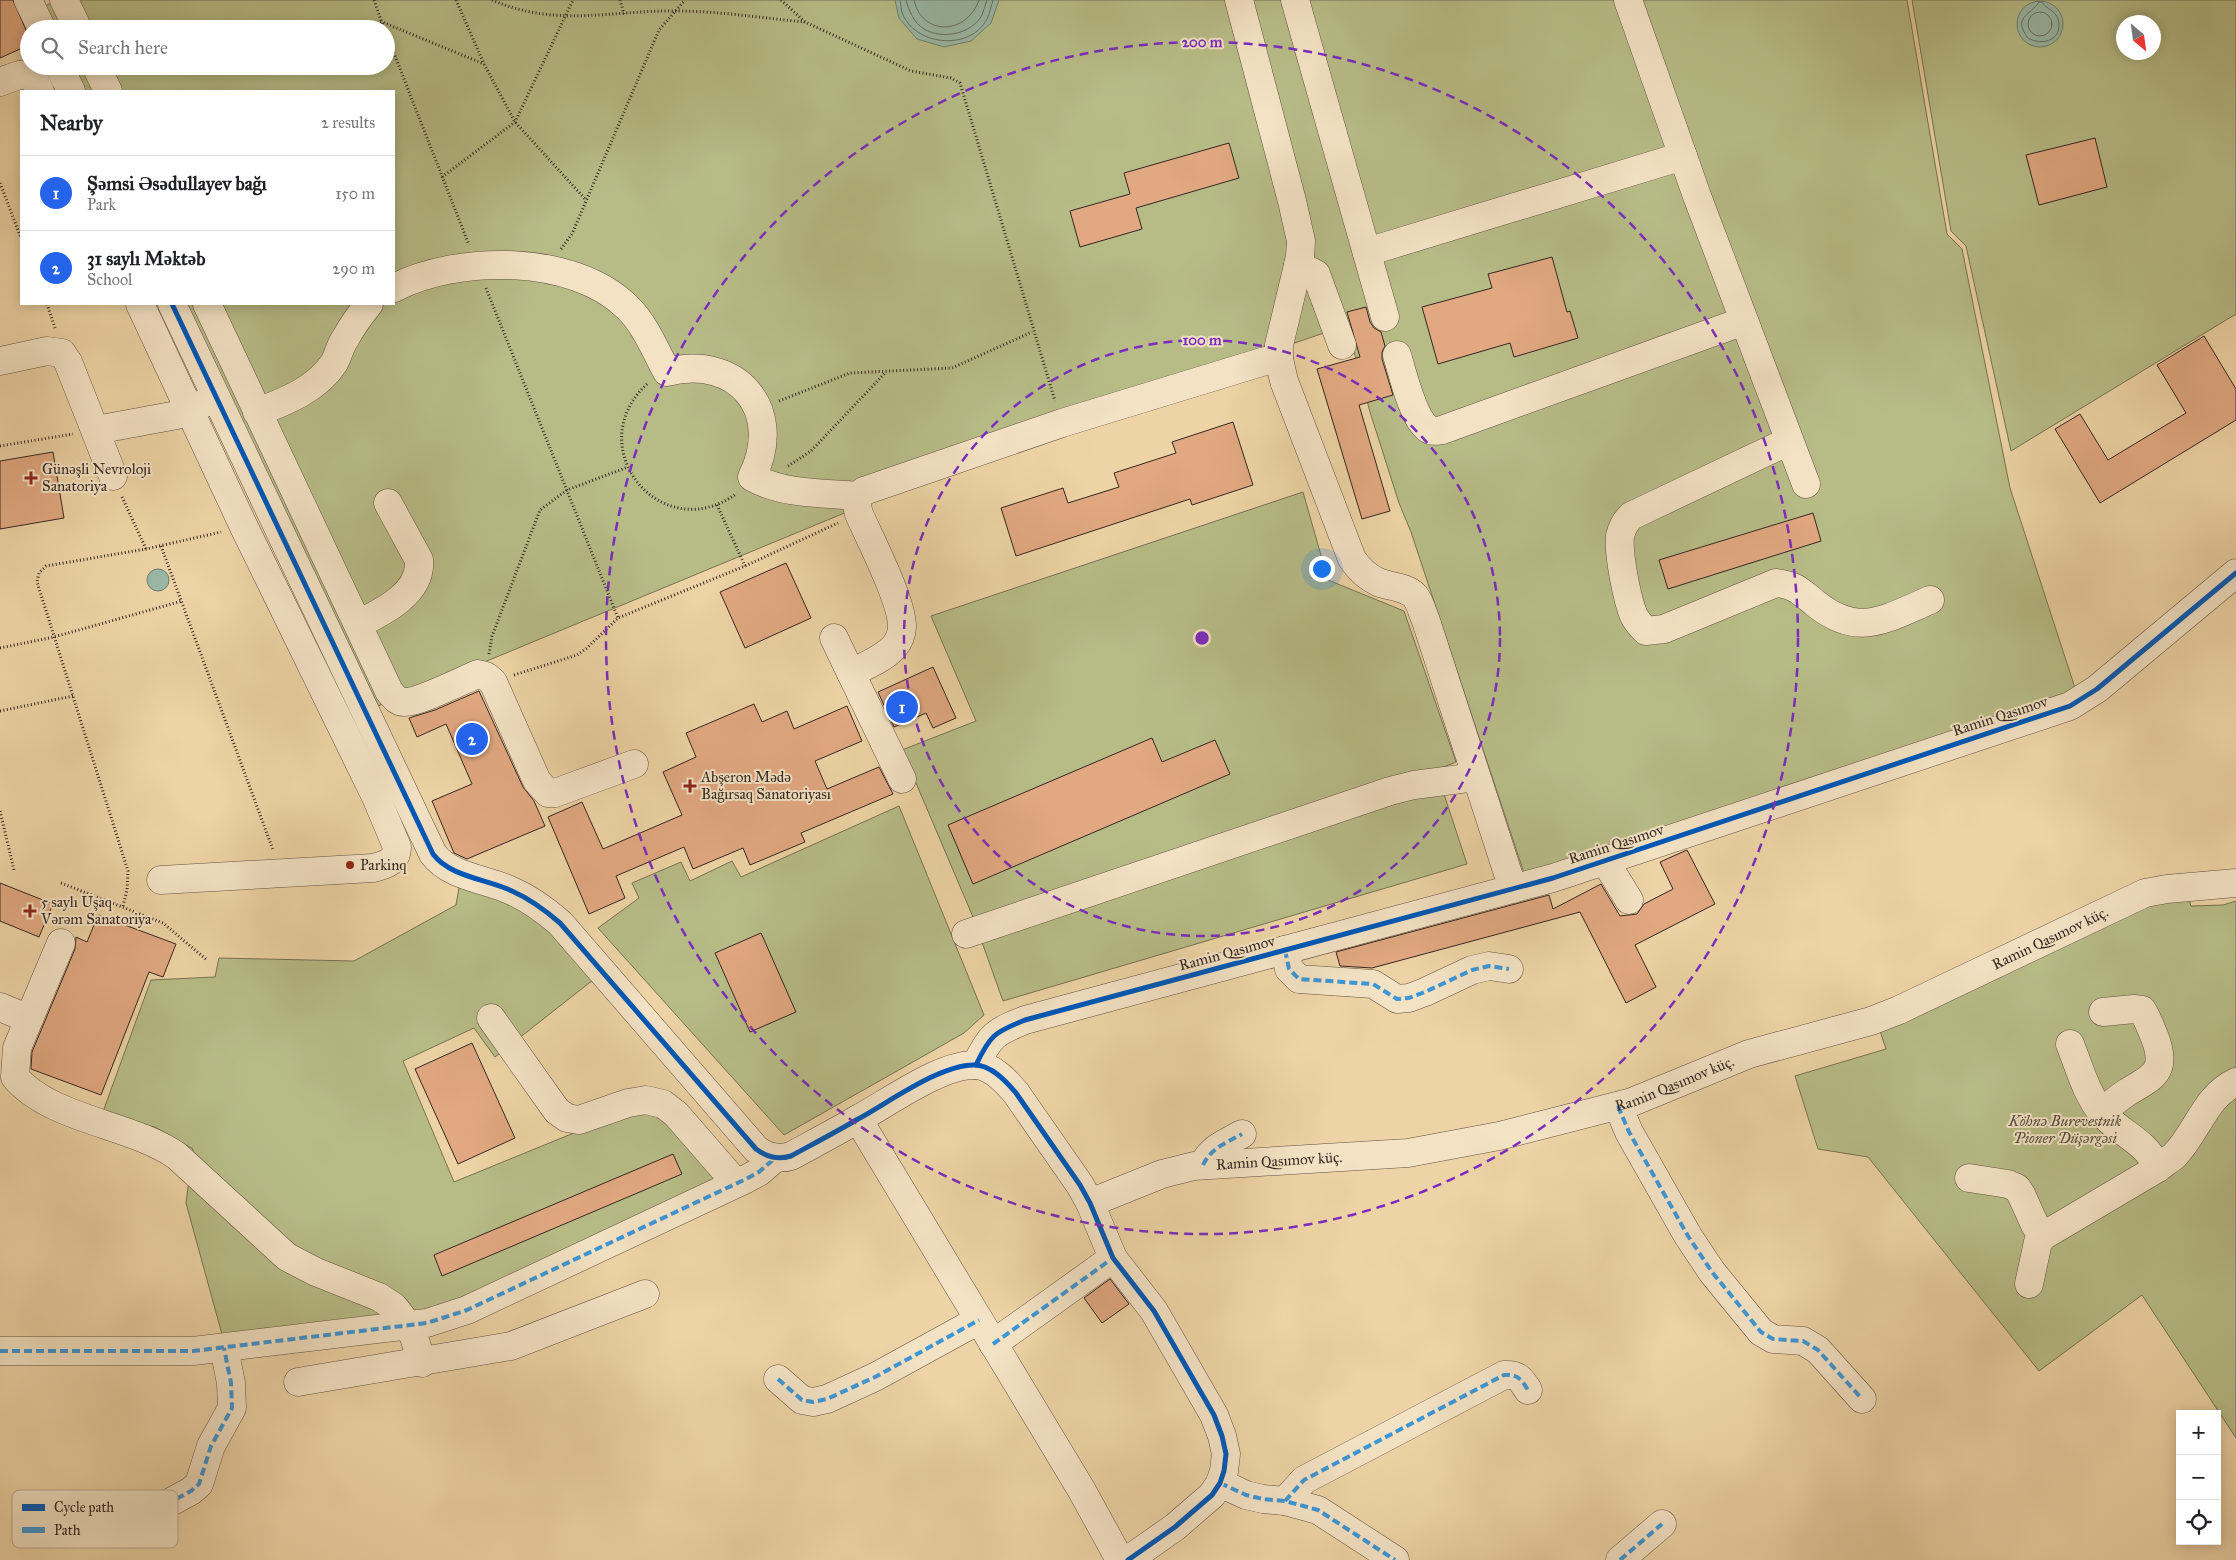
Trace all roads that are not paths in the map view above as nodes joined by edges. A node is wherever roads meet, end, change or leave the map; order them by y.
1 (28, 0) edge
2 (64, 0) edge
3 (1239, 0) edge
4 (1295, 0) edge
5 (1628, 0) edge
6 (38, 20) edge
7 (74, 20) edge
8 (20, 75) edge
9 (31, 75) edge
10 (64, 75) edge
11 (100, 75) edge
12 (0, 82) edge
13 (40, 90) edge
14 (71, 90) edge
15 (108, 90) edge
16 (1683, 156) junction
17 (1367, 252) junction
18 (1298, 265) junction
19 (395, 288) edge
20 (140, 305) edge
21 (172, 305) edge
22 (207, 305) edge
23 (368, 305) edge
24 (1385, 316) dead end
25 (1744, 321) junction
26 (1342, 345) dead end
27 (1397, 355) dead end
28 (1279, 359) junction
29 (0, 361) edge
30 (217, 398) junction
31 (191, 410) junction
32 (257, 412) junction
33 (96, 430) junction
34 (1789, 441) junction
35 (113, 476) road end
36 (1806, 484) dead end
37 (388, 503) dead end
38 (859, 505) junction
39 (2236, 573) edge
40 (1930, 600) dead end
41 (358, 624) junction
42 (834, 638) dead end
43 (851, 674) junction
44 (634, 764) dead end
45 (1476, 777) junction
46 (902, 779) dead end
47 (1605, 861) junction
48 (161, 880) dead end
49 (2236, 883) edge
50 (1513, 889) junction
51 (1628, 900) dead end
52 (966, 934) dead end
53 (61, 943) dead end
54 (1285, 950) junction
55 (1509, 969) dead end
56 (0, 1007) edge
57 (2103, 1012) dead end
58 (491, 1018) dead end
59 (29, 1019) junction
60 (2070, 1044) dead end
61 (976, 1065) junction
62 (2236, 1082) edge
63 (1618, 1106) junction
64 (2102, 1113) junction
65 (858, 1120) junction
66 (1242, 1134) dead end
67 (775, 1158) junction
68 (1203, 1165) junction
69 (2158, 1168) junction
70 (1970, 1178) dead end
71 (736, 1183) junction
72 (1090, 1203) junction
73 (2043, 1236) junction
74 (1113, 1258) junction
75 (2029, 1284) dead end
76 (645, 1294) dead end
77 (979, 1320) junction
78 (408, 1325) junction
79 (993, 1344) junction
80 (224, 1348) junction
81 (0, 1351) edge
82 (422, 1363) junction
83 (778, 1379) dead end
84 (298, 1382) dead end
85 (1528, 1390) dead end
86 (1862, 1398) dead end
87 (1220, 1483) junction
88 (178, 1499) edge
89 (1285, 1500) junction
90 (1662, 1524) dead end
91 (1120, 1560) edge
92 (1128, 1560) edge
93 (1395, 1560) edge
94 (1620, 1560) edge

1 - 6 street
2 - 7 street
3 - 18 street
4 - 17 street
5 - 16 street
8 - 12 street
9 - 13 street
10 - 14 street
11 - 15 street
16 - 17 street
16 - 25 street
17 - 24 street
18 - 26 street
18 - 28 street
19 - 38 street
20 - 31 street
21 - 30 street
22 - 32 street
23 - 32 street
25 - 27 street
25 - 34 street
28 - 38 street
28 - 45 street
29 - 33 street
30 - 31 street
30 - 67 street
31 - 33 street
31 - 48 street
32 - 41 street
33 - 35 street
34 - 36 street
34 - 40 street
37 - 41 street
38 - 43 street
39 - 47 street, Ramin Qasımov
41 - 44 street
42 - 43 street
43 - 46 street
45 - 50 street
45 - 52 street
47 - 50 street, Ramin Qasımov
47 - 51 street
49 - 63 street, Ramin Qasımov küç.
50 - 54 street, Ramin Qasımov
53 - 59 street
54 - 55 street
54 - 61 street, Ramin Qasımov
56 - 59 street
57 - 64 street
58 - 71 street
59 - 78 street
60 - 64 street
61 - 65 street
61 - 72 street
62 - 69 street
63 - 68 street, Ramin Qasımov küç.
63 - 86 street
64 - 69 street
65 - 67 street
65 - 77 street
66 - 68 street
67 - 71 street
68 - 72 street, Ramin Qasımov küç.
69 - 73 street
70 - 73 street
71 - 78 street
72 - 74 street
73 - 75 street
74 - 79 street
74 - 87 street
76 - 82 street
77 - 79 street
77 - 83 street
78 - 80 street
78 - 82 street
79 - 91 street
80 - 81 street
80 - 88 street
82 - 84 street
85 - 89 street
87 - 89 street
87 - 92 street
89 - 93 street
90 - 94 street

